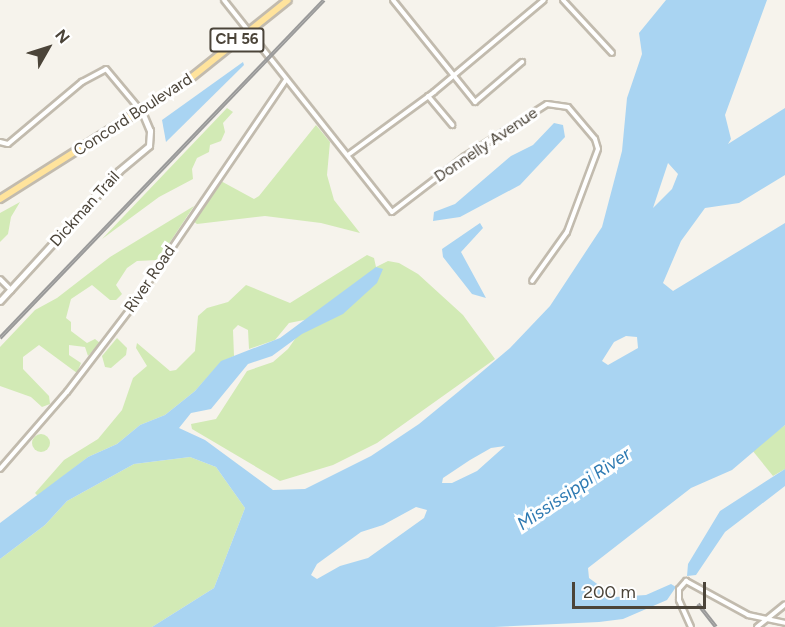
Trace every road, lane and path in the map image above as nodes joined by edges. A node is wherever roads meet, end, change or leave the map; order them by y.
1 (224, 0) edge
2 (288, 0) edge
3 (393, 0) edge
4 (544, 0) edge
5 (563, 0) edge
6 (249, 31) junction
7 (612, 53) dead end
8 (522, 63) dead end
9 (453, 75) junction
10 (286, 80) junction
11 (429, 96) junction
12 (142, 112) junction
13 (452, 125) dead end
14 (2, 143) edge
15 (348, 155) junction
16 (0, 199) edge
17 (0, 279) edge
18 (532, 281) dead end
19 (11, 290) junction
20 (0, 301) edge
21 (0, 469) edge
22 (785, 604) edge
23 (766, 620) junction
24 (785, 623) edge
25 (691, 627) edge
26 (757, 627) edge

1 - 6 street
2 - 6 main road, Concord Boulevard / CH 56
3 - 9 street
4 - 9 street
5 - 7 street
6 - 10 street
6 - 12 main road, Concord Boulevard / CH 56
8 - 9 street
9 - 11 street
10 - 15 street
10 - 21 street, River Road
11 - 13 street
11 - 15 street
12 - 14 street
12 - 16 main road, Concord Boulevard / CH 56
12 - 19 street, Dickman Trail
15 - 18 street, Donnelly Avenue
17 - 19 street
19 - 20 street, Dickman Trail
22 - 23 street
23 - 24 street
23 - 25 street
23 - 26 street

